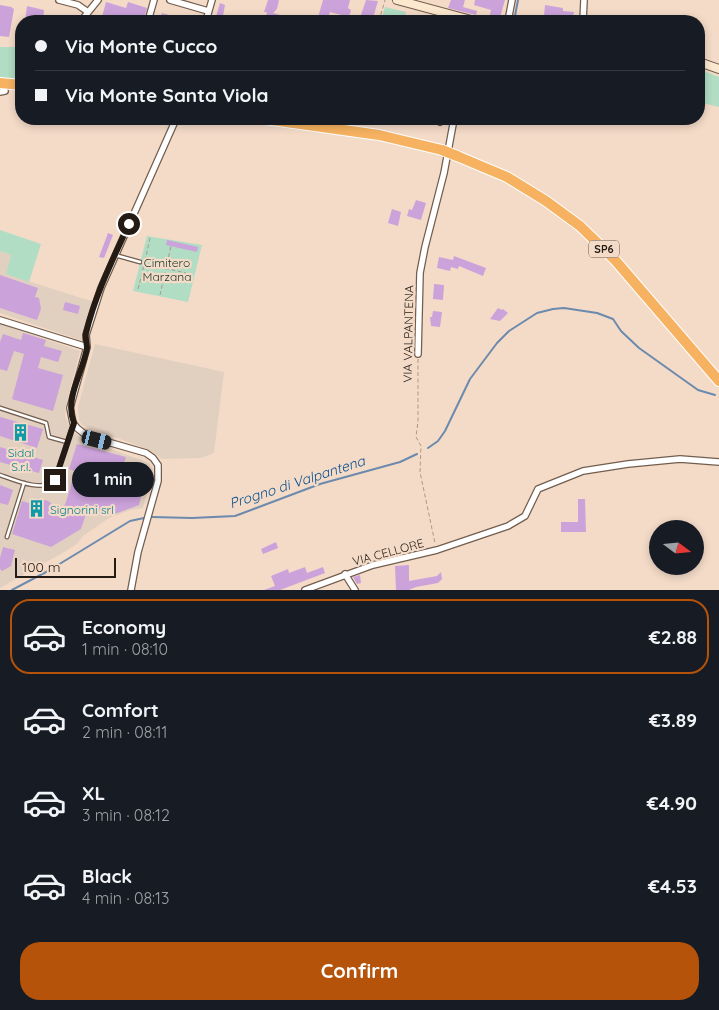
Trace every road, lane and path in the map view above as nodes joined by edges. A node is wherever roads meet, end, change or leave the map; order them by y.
1 (58, 0) edge
2 (98, 0) edge
3 (154, 0) edge
4 (170, 0) edge
5 (212, 0) edge
6 (385, 0) edge
7 (396, 0) edge
8 (512, 0) edge
9 (584, 0) edge
10 (208, 11) junction
11 (88, 12) junction
12 (86, 15) edge
13 (150, 15) edge
14 (207, 15) edge
15 (381, 15) edge
16 (452, 15) edge
17 (509, 15) edge
18 (583, 15) edge
19 (705, 64) edge
20 (719, 70) edge
21 (15, 86) edge
22 (2, 88) edge
23 (174, 125) edge
24 (308, 125) edge
25 (453, 125) edge
26 (171, 246) dead end
27 (115, 255) junction
28 (140, 262) joint
29 (166, 268) junction
30 (186, 273) dead end
31 (160, 295) dead end
32 (0, 320) edge
33 (87, 347) junction
34 (418, 354) joint
35 (719, 381) edge
36 (0, 408) edge
37 (74, 423) junction
38 (67, 442) junction
39 (719, 462) edge
40 (0, 475) edge
41 (24, 483) junction
42 (7, 537) dead end
43 (437, 550) junction
44 (346, 574) junction
45 (131, 590) edge
46 (305, 590) edge
47 (355, 590) edge

1 - 11 street
2 - 11 street
3 - 13 street
4 - 10 street
5 - 10 street
6 - 15 path
7 - 16 street
8 - 17 street
9 - 18 street
10 - 14 street
11 - 12 street
19 - 20 street
21 - 22 highway
23 - 27 street
24 - 35 highway, SP6, bridge
25 - 34 street, VIA VALPANTENA
26 - 29 path
27 - 28 lane
27 - 33 street
28 - 29 path
29 - 30 path
29 - 31 path
32 - 33 street
33 - 37 street
34 - 43 path, VIA VALPANTENA
36 - 38 lane
37 - 38 lane
37 - 45 street
38 - 41 lane
39 - 43 street, VIA CELLORE
40 - 41 lane
41 - 42 lane
43 - 44 street, VIA CELLORE
44 - 46 street, VIA CELLORE
44 - 47 street, VIA CELLORE

